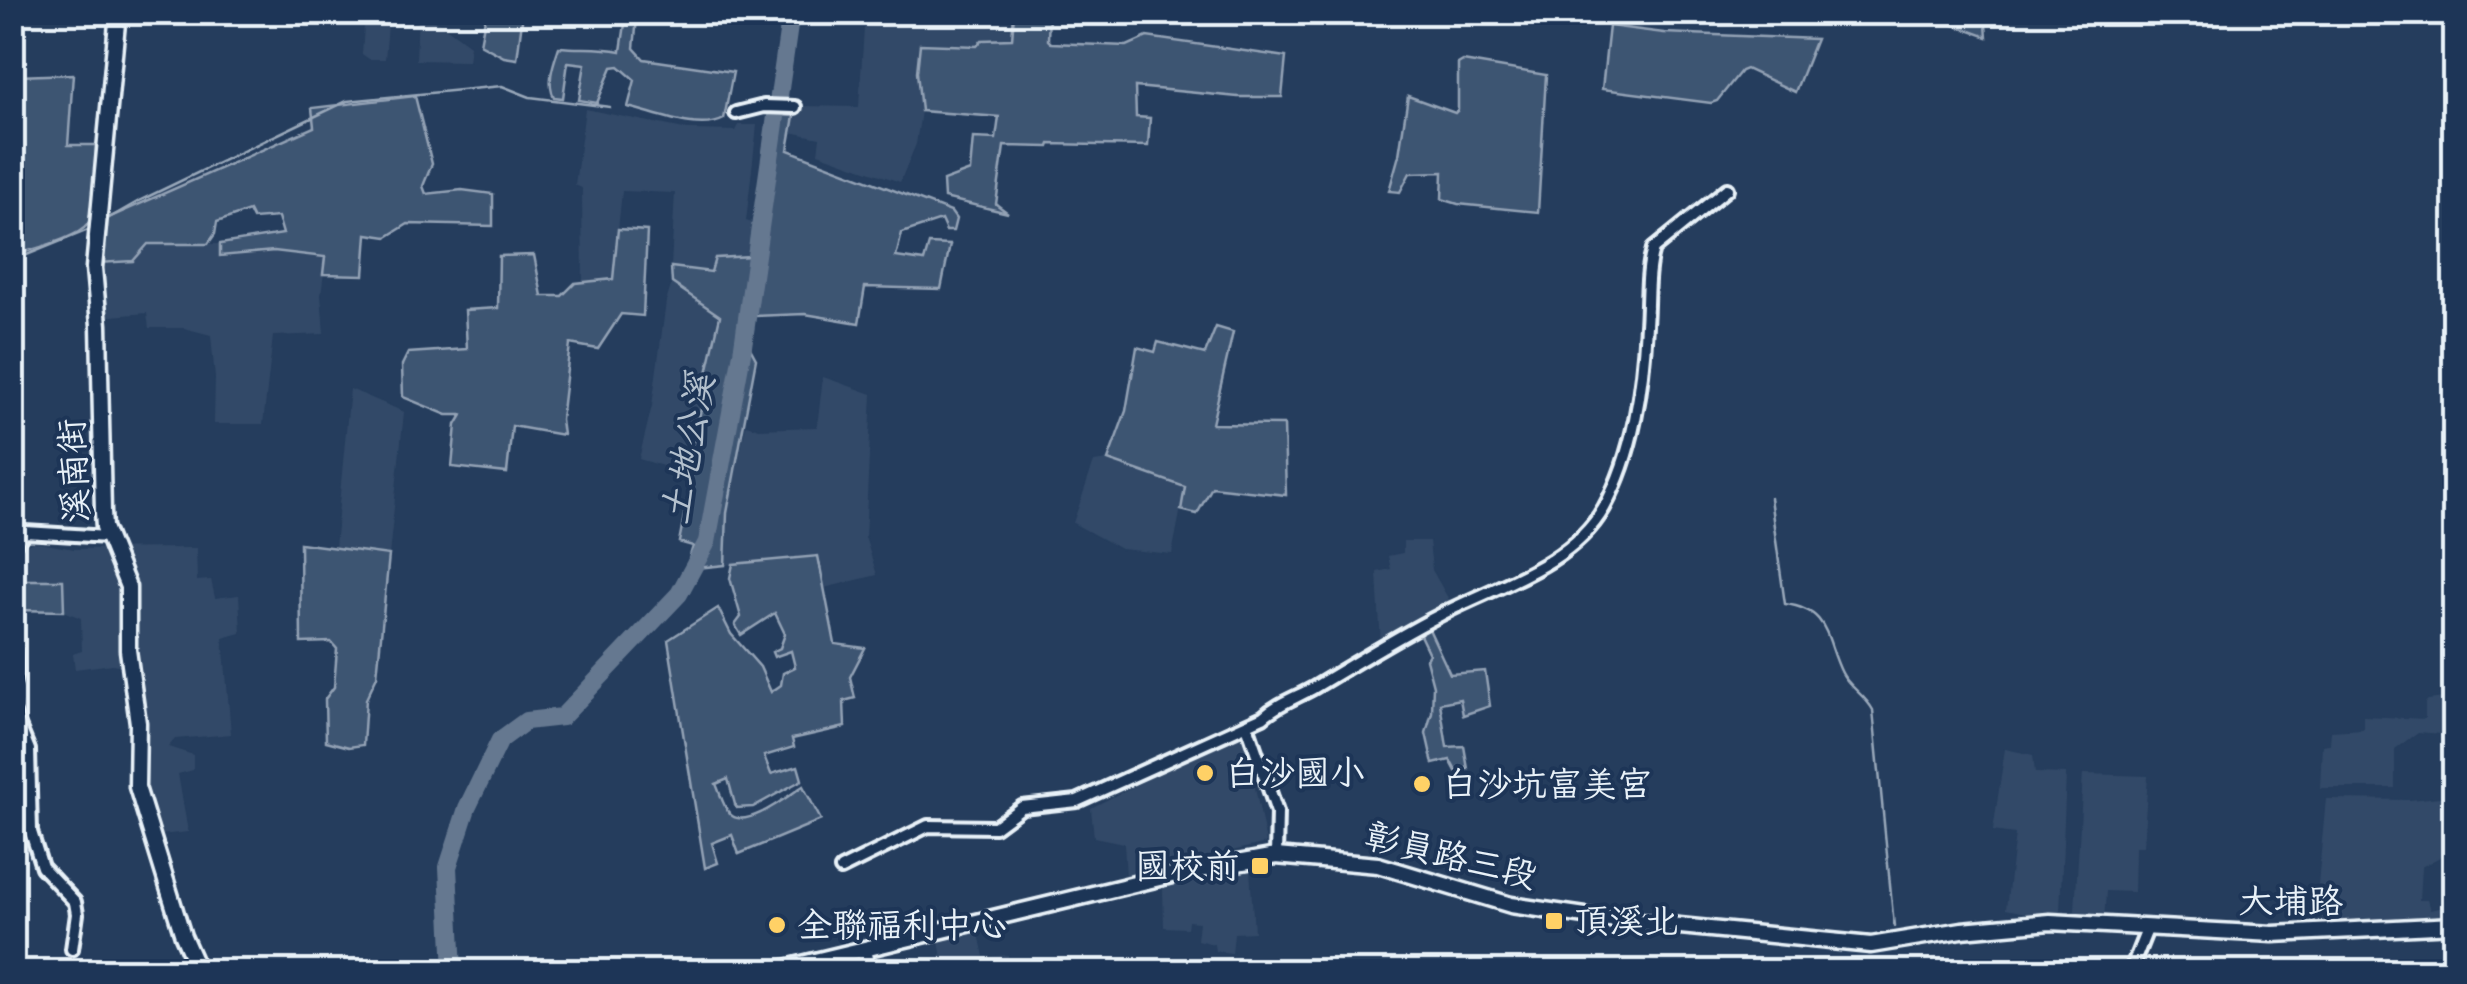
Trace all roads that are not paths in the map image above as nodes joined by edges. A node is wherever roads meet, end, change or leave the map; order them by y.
1 (118, 12) edge
2 (790, 107) dead end
3 (736, 114) dead end
4 (1726, 189) dead end
5 (108, 538) junction
6 (12, 547) edge
7 (12, 620) edge
8 (12, 688) edge
9 (12, 702) edge
10 (1247, 725) junction
11 (1276, 856) junction
12 (841, 869) dead end
13 (2454, 924) edge
14 (2128, 925) joint
15 (2148, 928) junction
16 (72, 949) dead end
17 (864, 950) junction
18 (198, 972) edge
19 (769, 972) edge
20 (869, 972) edge
21 (2130, 972) edge

1 - 5 main road, 溪南街
2 - 3 street
4 - 10 street
5 - 6 street
5 - 18 main road, 溪南街
7 - 8 street
9 - 16 street
10 - 11 street
10 - 12 street
11 - 14 main road, 彰員路三段
11 - 17 main road, 彰員路三段
13 - 15 main road, 大埔路
14 - 15 main road, 大埔路
15 - 21 street
17 - 19 main road, 彰員路三段
17 - 20 main road

